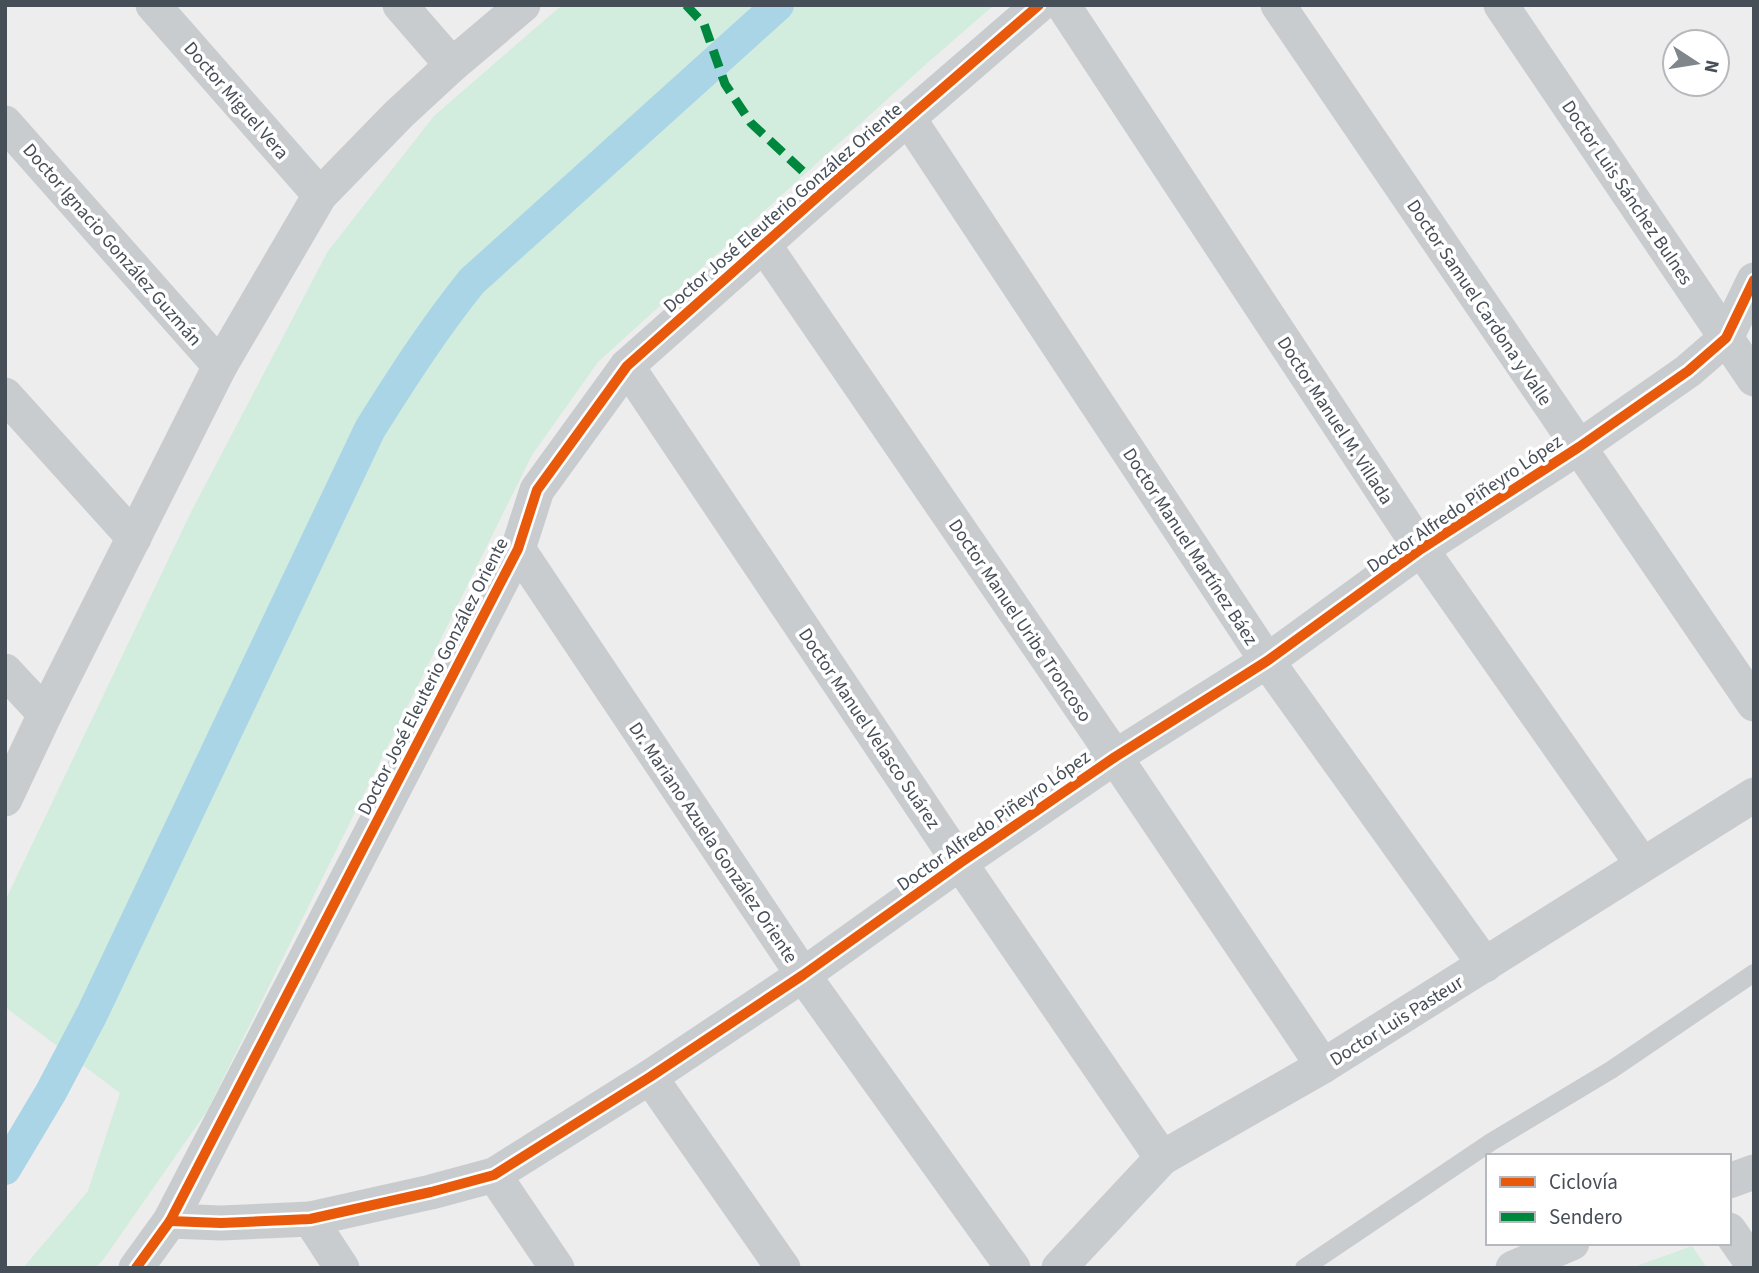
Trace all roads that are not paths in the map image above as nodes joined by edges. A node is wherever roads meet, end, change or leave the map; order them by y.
1 (153, 5) edge
2 (400, 5) edge
3 (523, 5) edge
4 (1039, 5) edge
5 (1063, 5) edge
6 (1278, 5) edge
7 (1501, 5) edge
8 (452, 65) junction
9 (909, 119) junction
10 (5, 123) edge
11 (320, 195) junction
12 (764, 245) junction
13 (1754, 280) edge
14 (1726, 338) junction
15 (220, 366) junction
16 (627, 366) junction
17 (1754, 379) edge
18 (5, 395) edge
19 (1579, 447) junction
20 (134, 537) junction
21 (518, 549) junction
22 (1421, 549) junction
23 (1267, 661) junction
24 (5, 671) edge
25 (1754, 704) edge
26 (45, 714) junction
27 (1115, 757) junction
28 (1754, 795) edge
29 (5, 799) edge
30 (960, 863) junction
31 (1642, 864) junction
32 (1485, 965) junction
33 (1754, 972) edge
34 (803, 975) junction
35 (1323, 1066) junction
36 (650, 1077) junction
37 (1162, 1157) junction
38 (1754, 1172) edge
39 (494, 1175) junction
40 (1731, 1180) edge
41 (310, 1219) junction
42 (170, 1221) junction
43 (1731, 1233) edge
44 (1567, 1245) edge
45 (1754, 1266) edge
46 (136, 1268) edge
47 (342, 1268) edge
48 (557, 1268) edge
49 (783, 1268) edge
50 (1013, 1268) edge
51 (1059, 1268) edge
52 (1304, 1268) edge
53 (1513, 1268) edge

1 - 11 street, Doctor Miguel Vera
2 - 8 street
3 - 8 street
4 - 9 street, Doctor José Eleuterio González Oriente
5 - 22 street, Doctor Manuel M. Villada
6 - 19 street, Doctor Samuel Cardona y Valle
7 - 14 street, Doctor Luis Sánchez Bulnes
8 - 11 street
9 - 12 street, Doctor José Eleuterio González Oriente
9 - 23 street, Doctor Manuel Martínez Báez
10 - 15 street, Doctor Ignacio González Guzmán
11 - 15 street
12 - 16 street, Doctor José Eleuterio González Oriente
12 - 27 street, Doctor Manuel Uribe Troncoso
13 - 14 street, Doctor Alfredo Piñeyro López
14 - 17 street, Doctor Luis Sánchez Bulnes
14 - 19 street, Doctor Alfredo Piñeyro López
15 - 20 street
16 - 21 street, Doctor José Eleuterio González Oriente
16 - 30 street, Doctor Manuel Velasco Suárez
18 - 20 street
19 - 22 street, Doctor Alfredo Piñeyro López
19 - 25 street, Doctor Samuel Cardona y Valle
20 - 26 street
21 - 34 street, Dr. Mariano Azuela González Oriente
21 - 42 street, Doctor José Eleuterio González Oriente
22 - 23 street, Doctor Alfredo Piñeyro López
22 - 31 street, Doctor Manuel M. Villada
23 - 27 street, Doctor Alfredo Piñeyro López
23 - 32 street, Doctor Manuel Martínez Báez
24 - 26 street
26 - 29 street
27 - 30 street, Doctor Alfredo Piñeyro López
27 - 35 street, Doctor Manuel Uribe Troncoso
28 - 31 street, Doctor Luis Pasteur
30 - 34 street, Doctor Alfredo Piñeyro López
30 - 37 street, Doctor Manuel Velasco Suárez
31 - 32 street, Doctor Luis Pasteur
32 - 35 street, Doctor Luis Pasteur
33 - 52 lane
34 - 36 street, Doctor Alfredo Piñeyro López
34 - 50 street, Dr. Mariano Azuela González Oriente
35 - 37 street, Doctor Luis Pasteur
36 - 39 street, Doctor Alfredo Piñeyro López
36 - 49 street
37 - 51 street, Doctor Luis Pasteur
38 - 40 street
39 - 41 street, Doctor Alfredo Piñeyro López
39 - 48 street
41 - 42 street, Doctor Alfredo Piñeyro López
41 - 47 street
42 - 46 street, Doctor José Eleuterio González Oriente
43 - 45 street
44 - 53 street

